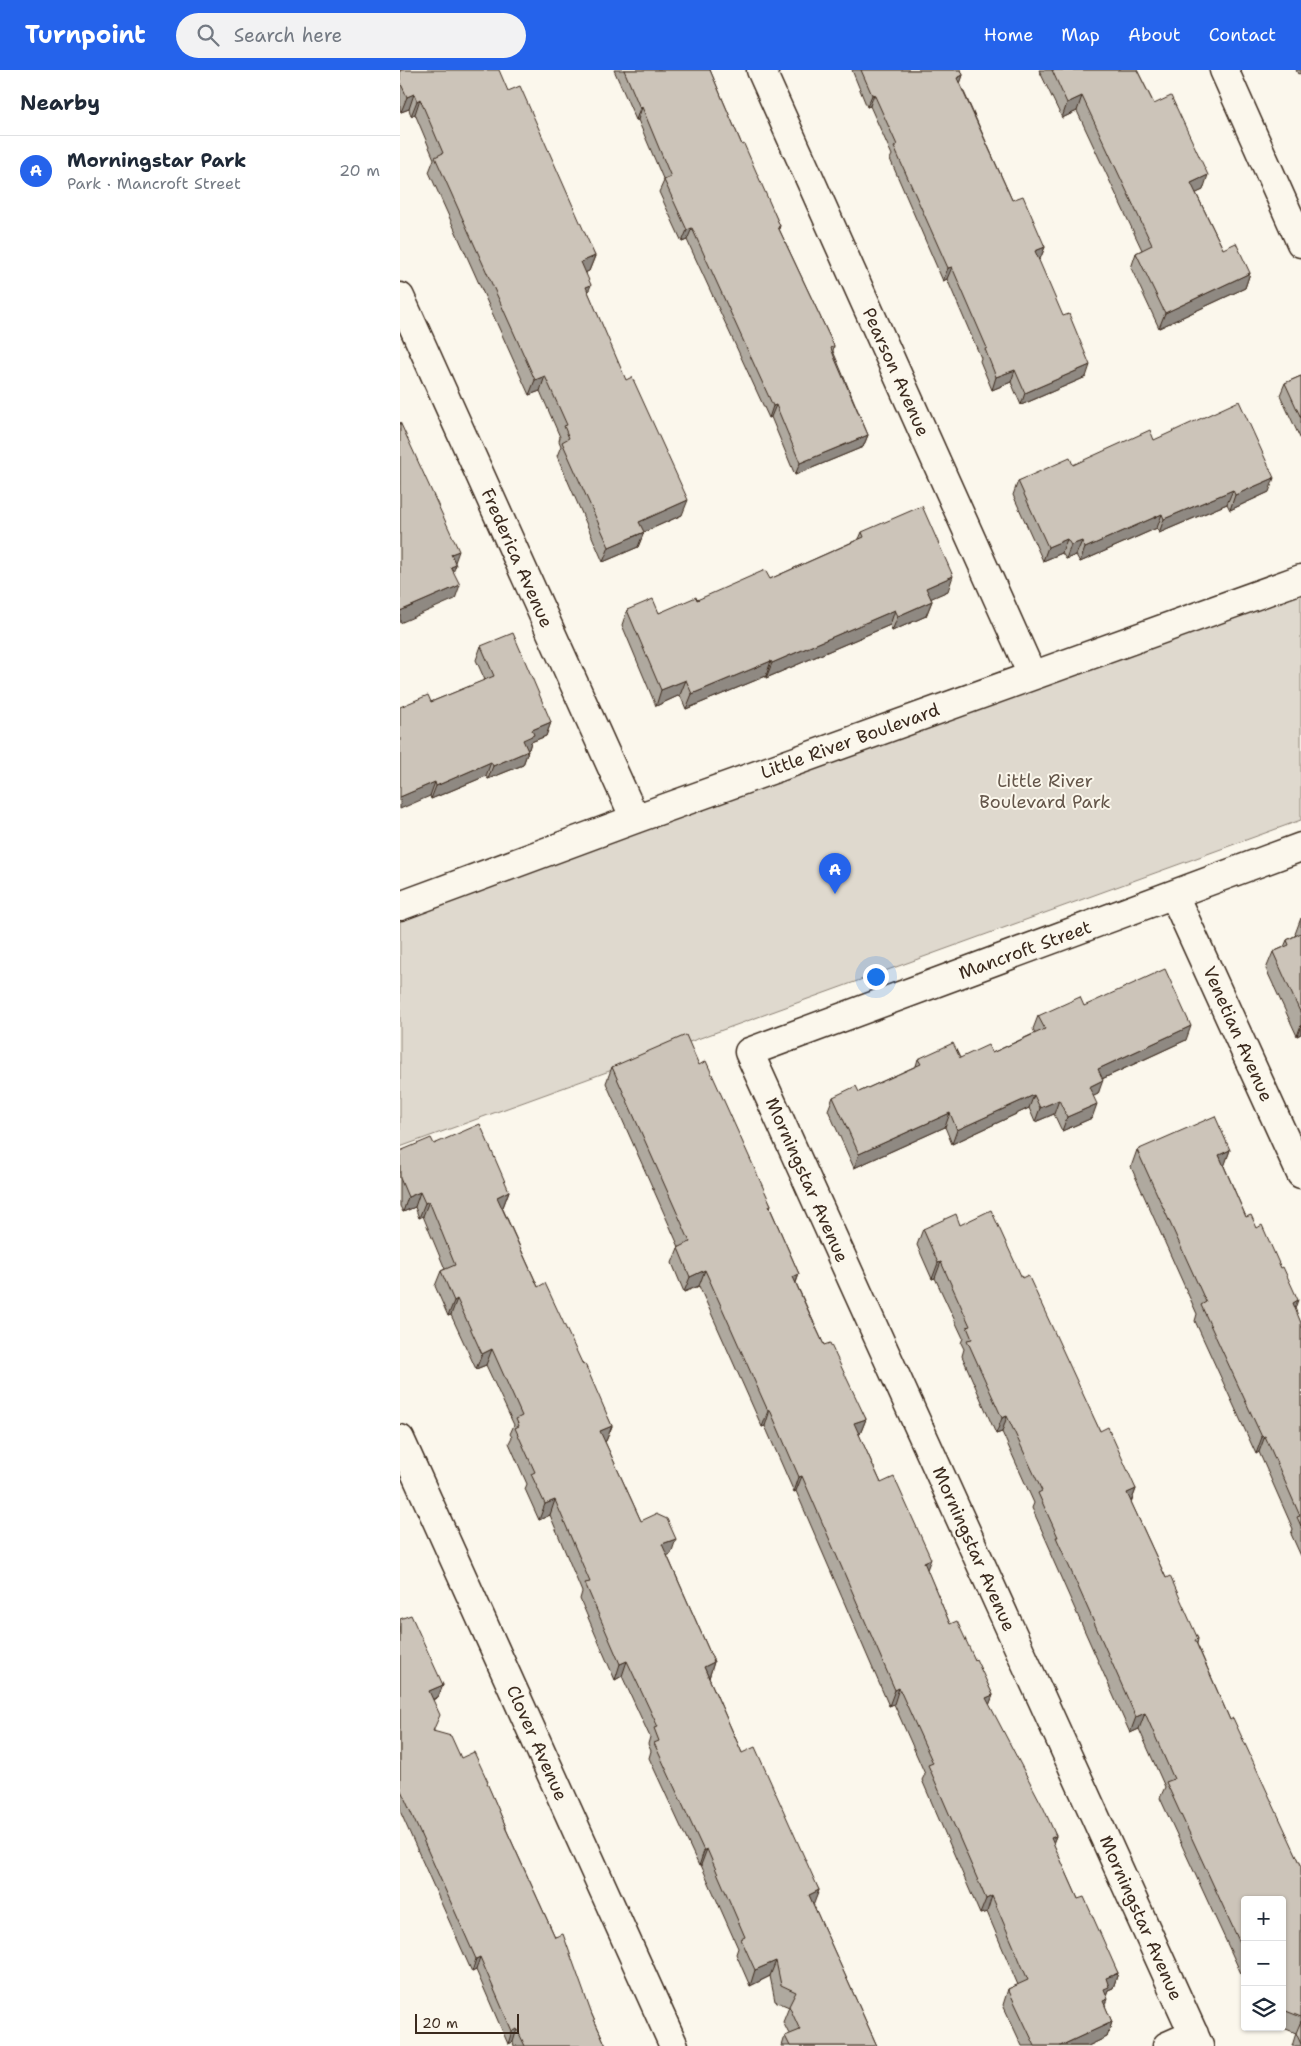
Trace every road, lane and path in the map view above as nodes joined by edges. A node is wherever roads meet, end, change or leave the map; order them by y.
1 (761, 70) edge
2 (1224, 70) edge
3 (1301, 243) edge
4 (400, 297) edge
5 (1301, 579) edge
6 (1032, 675) junction
7 (635, 819) junction
8 (1301, 847) edge
9 (1174, 894) junction
10 (400, 906) edge
11 (749, 1052) joint
12 (1301, 1174) edge
13 (400, 1439) edge
14 (1196, 2040) edge
15 (674, 2046) edge
16 (1167, 2046) edge

1 - 6 street, Pearson Avenue
2 - 3 street
4 - 7 street, Frederica Avenue
5 - 6 street, Little River Boulevard
6 - 7 street, Little River Boulevard
7 - 10 street, Little River Boulevard
8 - 9 street, Mancroft Street
9 - 11 street, Mancroft Street
9 - 12 street, Venetian Avenue
11 - 14 street, Morningstar Avenue
13 - 15 street, Clover Avenue
14 - 16 street

